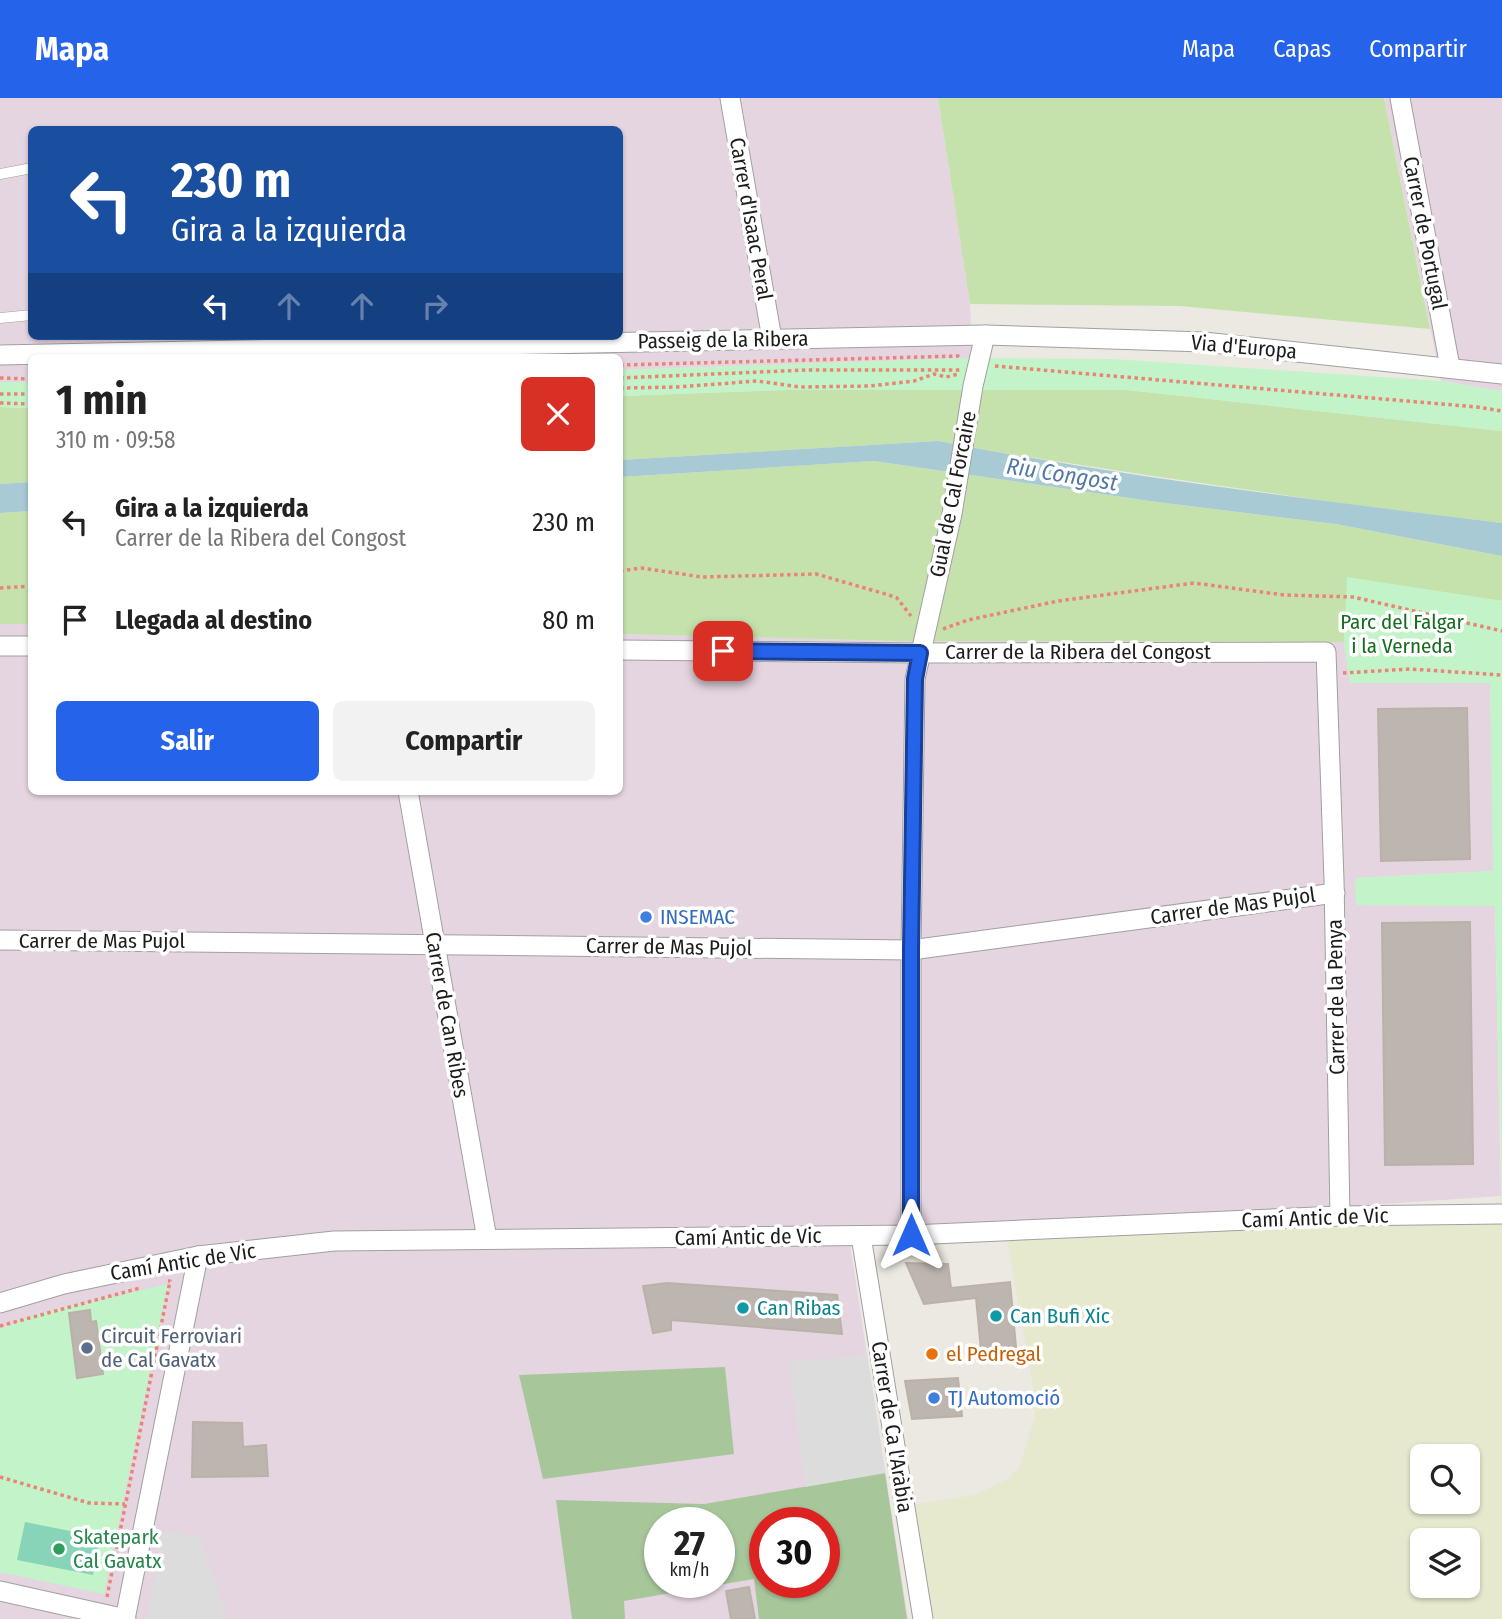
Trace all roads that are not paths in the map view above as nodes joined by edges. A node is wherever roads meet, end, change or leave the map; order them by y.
1 (730, 98) edge
2 (1400, 98) edge
3 (28, 169) edge
4 (0, 174) edge
5 (28, 315) edge
6 (0, 318) edge
7 (985, 335) junction
8 (772, 339) junction
9 (0, 355) edge
10 (1450, 367) junction
11 (1502, 374) edge
12 (922, 644) junction
13 (0, 646) edge
14 (28, 646) edge
15 (623, 650) edge
16 (1326, 652) joint
17 (409, 795) edge
18 (1335, 893) junction
19 (0, 940) edge
20 (435, 944) junction
21 (911, 950) junction
22 (1502, 1214) edge
23 (1340, 1216) junction
24 (911, 1235) junction
25 (861, 1236) junction
26 (487, 1239) junction
27 (198, 1256) junction
28 (0, 1303) edge
29 (0, 1591) edge
30 (125, 1619) edge
31 (132, 1619) edge
32 (923, 1619) edge

1 - 8 street, Carrer d'Isaac Peral
2 - 10 street, Carrer de Portugal
3 - 4 lane
5 - 6 lane
7 - 8 street, Passeig de la Ribera
7 - 10 street, Via d'Europa
7 - 12 street, Gual de Cal Forcaire
8 - 9 street, Passeig de la Ribera
10 - 11 street, Via d'Europa
12 - 15 street, Carrer de la Ribera del Congost
12 - 16 street, Carrer de la Ribera del Congost
12 - 21 street, Gual de Cal Forcaire
13 - 14 street
16 - 18 street, Carrer de la Penya
17 - 20 street, Carrer de Can Ribes
18 - 21 street, Carrer de Mas Pujol
18 - 23 street, Carrer de la Penya
19 - 20 street, Carrer de Mas Pujol
20 - 21 street, Carrer de Mas Pujol
20 - 26 street, Carrer de Can Ribes
21 - 24 street, Gual de Cal Forcaire
22 - 23 street, Camí Antic de Vic
23 - 24 street, Camí Antic de Vic
24 - 25 street, Camí Antic de Vic
25 - 26 street, Camí Antic de Vic
25 - 32 street, Carrer de Ca l'Aràbia
26 - 27 street, Camí Antic de Vic
27 - 28 street, Camí Antic de Vic
27 - 30 street
29 - 30 street
30 - 31 lane

